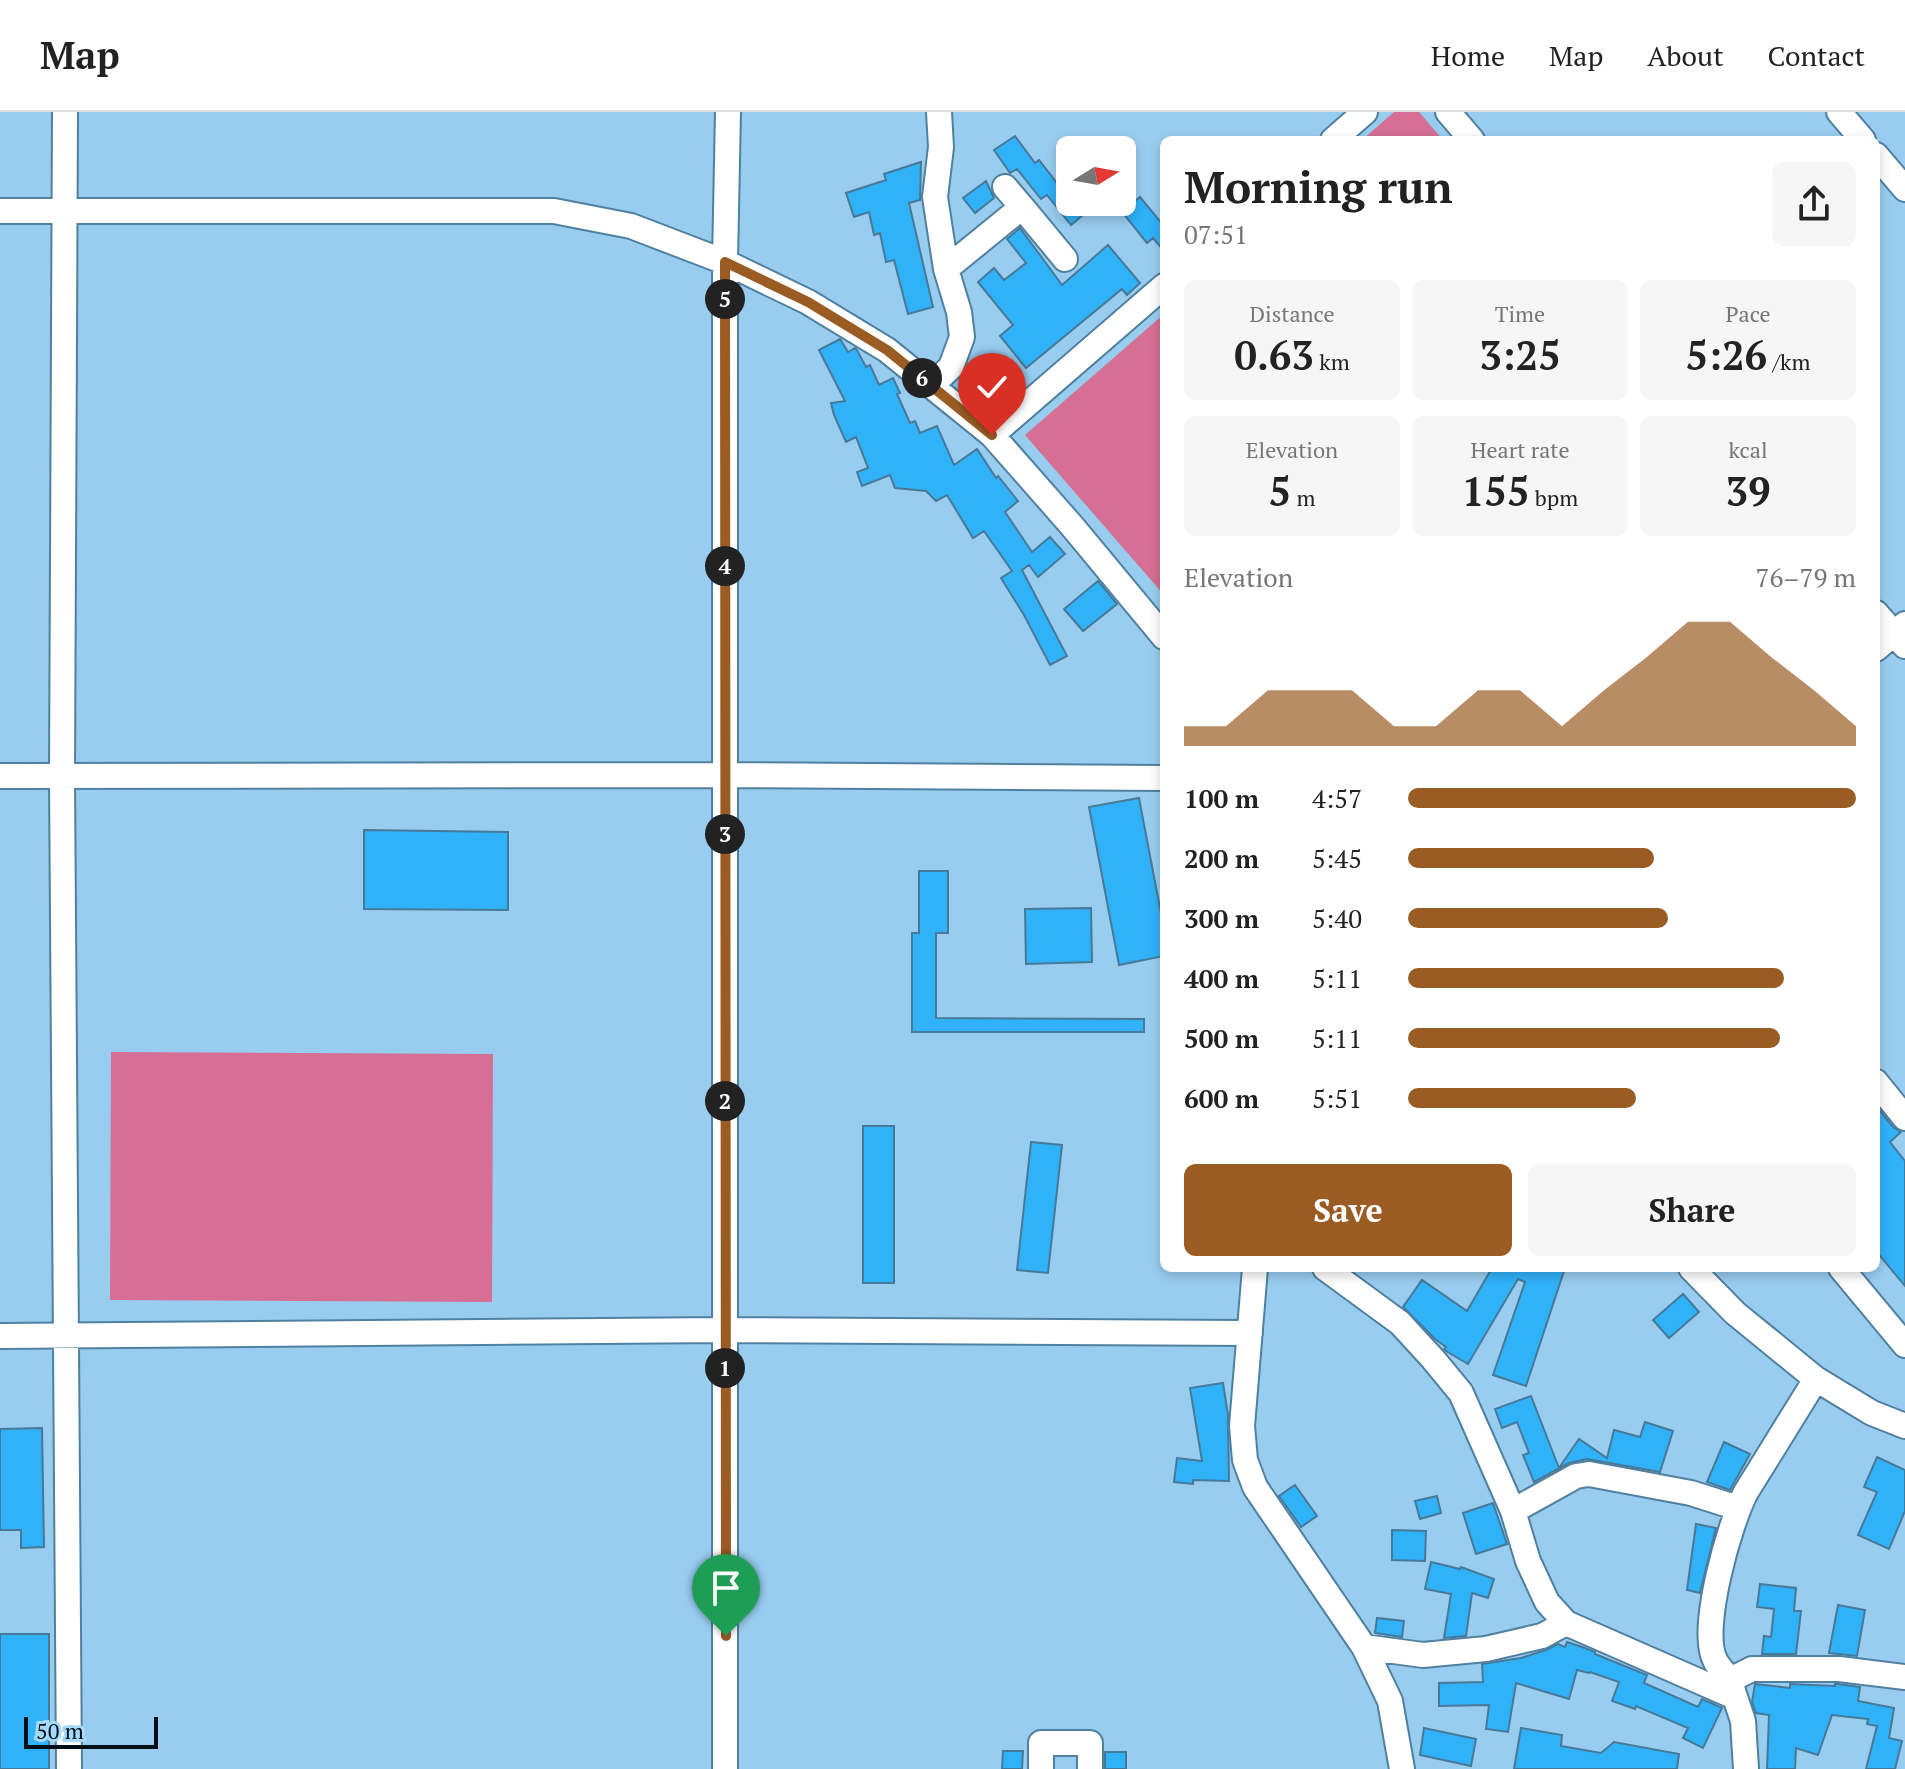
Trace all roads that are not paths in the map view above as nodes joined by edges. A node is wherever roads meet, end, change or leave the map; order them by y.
1 (65, 112) edge
2 (728, 112) edge
3 (939, 112) edge
4 (1365, 112) edge
5 (1448, 112) edge
6 (1839, 112) edge
7 (1338, 136) edge
8 (1469, 136) edge
9 (1860, 136) edge
10 (1880, 160) edge
11 (1005, 187) dead end
12 (1905, 189) edge
13 (1022, 207) junction
14 (0, 211) edge
15 (64, 211) junction
16 (1065, 259) dead end
17 (725, 262) junction
18 (946, 269) junction
19 (1160, 289) edge
20 (932, 385) junction
21 (992, 435) junction
22 (1880, 618) edge
23 (1160, 632) edge
24 (1895, 639) edge
25 (725, 775) junction
26 (0, 776) edge
27 (62, 777) junction
28 (1160, 778) edge
29 (1880, 1087) edge
30 (1905, 1118) edge
31 (1255, 1272) edge
32 (1330, 1272) edge
33 (1695, 1272) edge
34 (1844, 1272) edge
35 (725, 1330) junction
36 (1250, 1333) junction
37 (0, 1336) edge
38 (67, 1336) junction
39 (1905, 1345) edge
40 (1816, 1379) junction
41 (1905, 1426) edge
42 (1738, 1508) junction
43 (1513, 1511) junction
44 (1566, 1623) junction
45 (1364, 1647) junction
46 (1905, 1677) edge
47 (1732, 1688) junction
48 (69, 1769) edge
49 (725, 1769) edge
50 (1041, 1769) edge
51 (1090, 1769) edge
52 (1402, 1769) edge
53 (1746, 1769) edge

1 - 15 street
2 - 17 street
3 - 18 street
4 - 7 street
5 - 8 street
6 - 9 street
10 - 12 street
11 - 13 street
13 - 16 street
13 - 18 street
14 - 15 street
15 - 17 street
15 - 27 street
17 - 20 street
17 - 25 street
18 - 20 street
19 - 21 street
20 - 21 street
21 - 23 street
22 - 24 street
25 - 27 street
25 - 28 street
25 - 35 street
26 - 27 street
27 - 38 street
29 - 30 street
31 - 36 street
32 - 43 street
33 - 40 street
34 - 39 street
35 - 36 street
35 - 38 street
35 - 49 street
36 - 45 street
37 - 38 street
38 - 48 street
40 - 41 street
40 - 42 street
42 - 43 street
42 - 47 street
43 - 44 street
44 - 45 street
44 - 47 street
45 - 52 street
46 - 47 street
47 - 53 street
50 - 51 street

